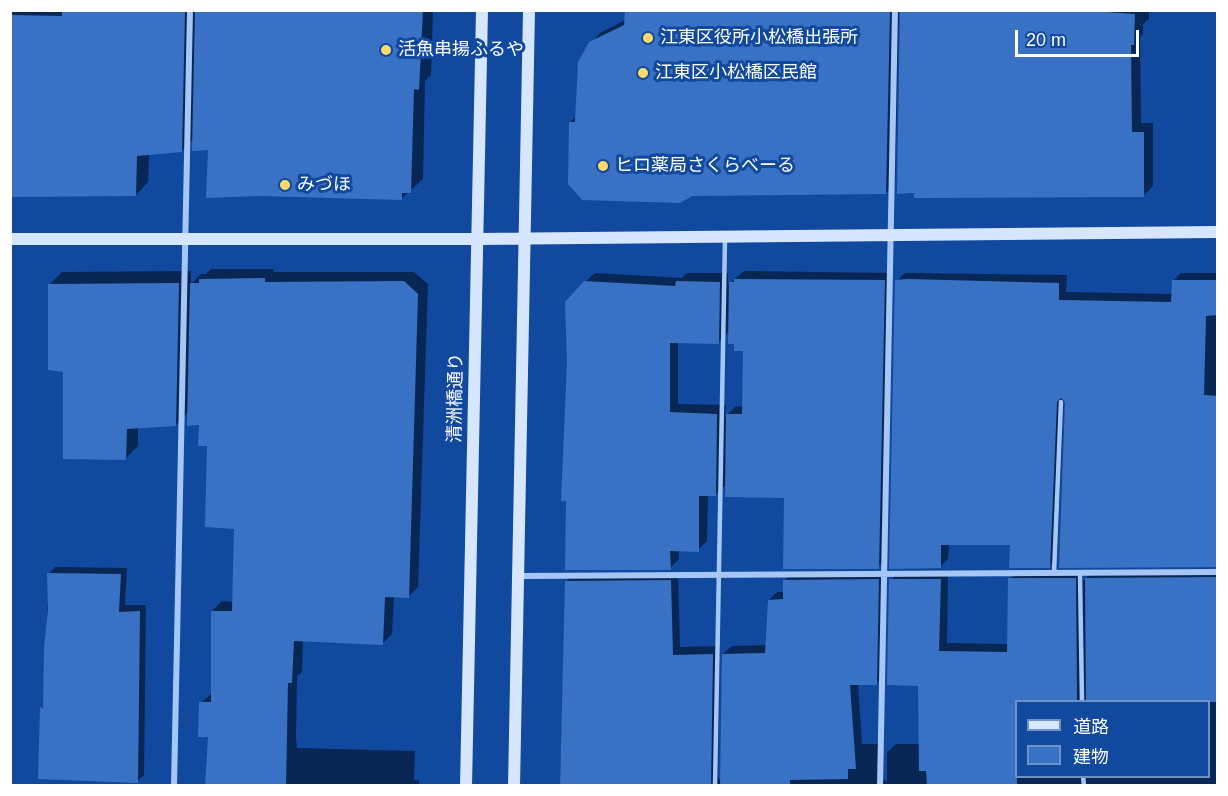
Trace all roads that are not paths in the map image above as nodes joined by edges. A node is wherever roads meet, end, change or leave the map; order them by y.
1 (190, 10) edge
2 (482, 10) edge
3 (529, 10) edge
4 (895, 10) edge
5 (1218, 232) edge
6 (890, 236) junction
7 (525, 237) junction
8 (725, 237) junction
9 (186, 238) junction
10 (10, 239) edge
11 (477, 239) junction
12 (1060, 402) dead end
13 (1218, 572) edge
14 (1054, 573) junction
15 (1080, 573) junction
16 (884, 574) junction
17 (719, 575) junction
18 (518, 576) junction
19 (1082, 700) edge
20 (174, 786) edge
21 (466, 786) edge
22 (514, 786) edge
23 (715, 786) edge
24 (880, 786) edge

1 - 9 street
2 - 11 main road, 清洲橋通り
3 - 7 main road
4 - 6 street
5 - 6 main road
6 - 8 main road
6 - 16 street
7 - 8 main road
7 - 11 main road
7 - 18 main road
8 - 17 lane
9 - 10 main road
9 - 11 main road
9 - 20 street
11 - 21 main road, 清洲橋通り
12 - 14 lane
13 - 15 street
14 - 15 street
14 - 16 street
15 - 19 lane
16 - 17 street
16 - 24 street
17 - 18 street
17 - 23 lane
18 - 22 main road

